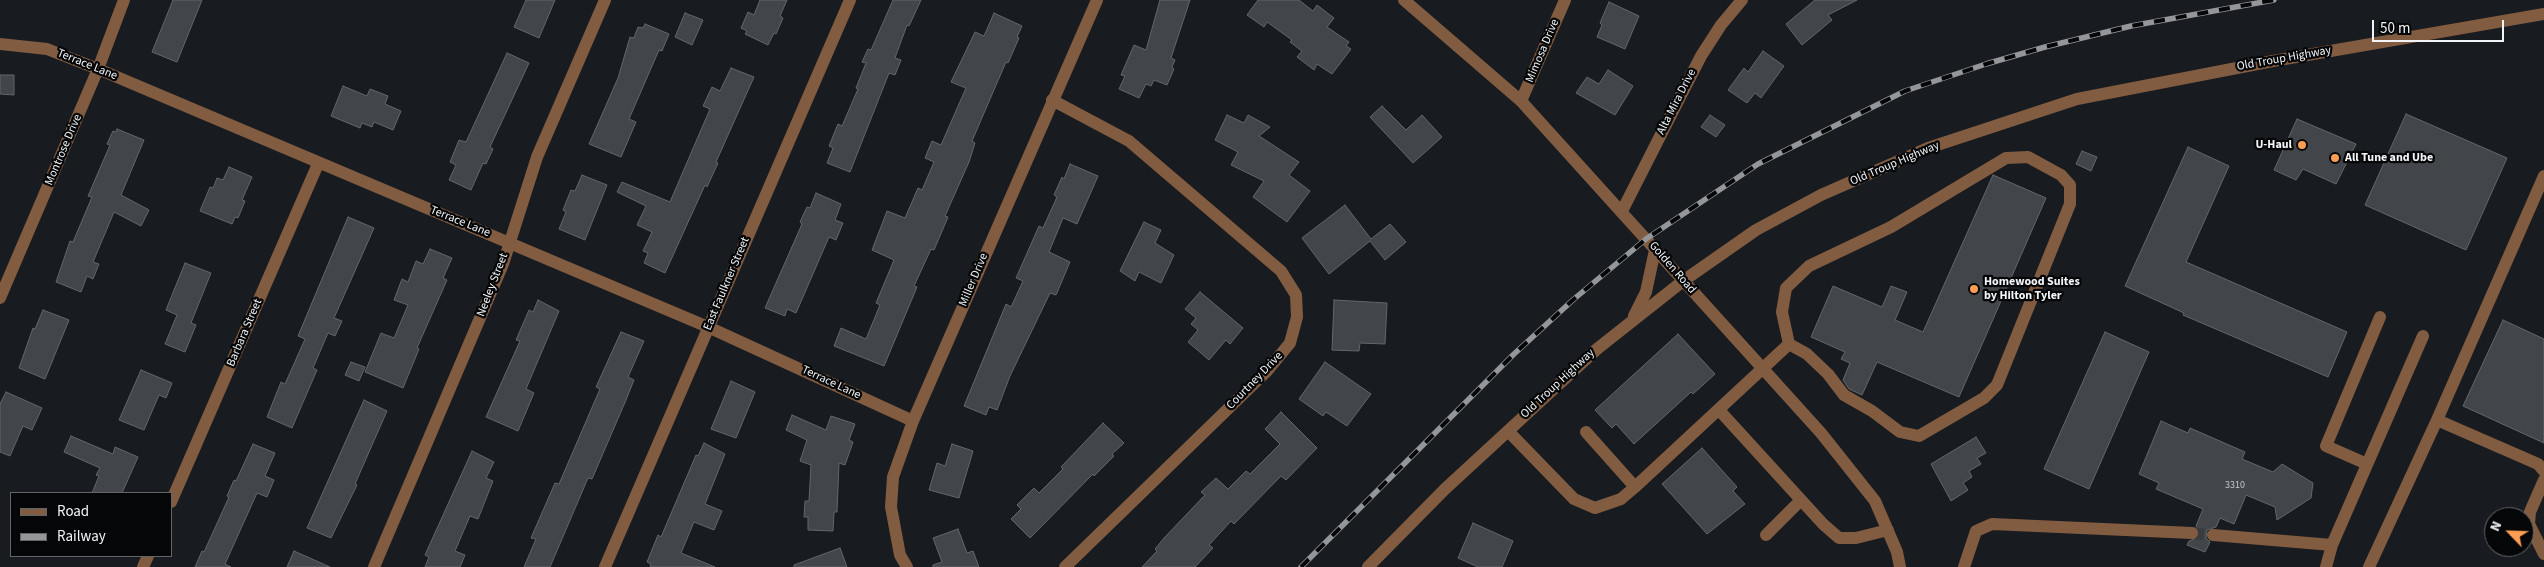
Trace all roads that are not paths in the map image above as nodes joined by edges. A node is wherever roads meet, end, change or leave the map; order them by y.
1 (124, 0) edge
2 (605, 0) edge
3 (850, 0) edge
4 (1097, 0) edge
5 (1404, 0) edge
6 (1565, 0) edge
7 (1742, 0) edge
8 (2544, 14) edge
9 (0, 44) edge
10 (98, 69) junction
11 (1052, 100) junction
12 (1521, 101) junction
13 (318, 164) junction
14 (2544, 176) edge
15 (1622, 211) junction
16 (509, 242) junction
17 (1655, 250) junction
18 (1682, 281) junction
19 (0, 298) edge
20 (2380, 317) dead end
21 (1629, 323) junction
22 (708, 327) junction
23 (2423, 336) dead end
24 (1789, 344) junction
25 (1763, 370) junction
26 (1719, 410) junction
27 (2437, 420) junction
28 (913, 421) junction
29 (1508, 431) junction
30 (1586, 432) dead end
31 (2367, 464) junction
32 (2544, 470) edge
33 (2544, 480) edge
34 (1636, 487) junction
35 (172, 500) edge
36 (1801, 500) junction
37 (1888, 530) junction
38 (2192, 534) tunnel mouth
39 (1766, 535) dead end
40 (2212, 535) tunnel mouth
41 (2332, 545) junction
42 (2544, 554) edge
43 (374, 567) edge
44 (604, 567) edge
45 (906, 567) edge
46 (1065, 567) edge
47 (1368, 567) edge
48 (1900, 567) edge
49 (1964, 567) edge
50 (2326, 567) edge
51 (2369, 567) edge

1 - 10 street, Montrose Drive
2 - 16 street, Neeley Street
3 - 22 street, East Faulkner Street
4 - 11 street, Miller Drive
5 - 12 street, Golden Road
6 - 12 street, Mimosa Drive
7 - 15 street, Alta Mira Drive
8 - 18 street, Old Troup Highway
9 - 10 street, Terrace Lane
10 - 13 street, Terrace Lane
10 - 19 street, Montrose Drive
11 - 28 street, Miller Drive
11 - 46 street, Courtney Drive
12 - 15 street, Golden Road
13 - 16 street, Terrace Lane
13 - 35 street, Barbara Street
14 - 27 street
15 - 17 street, Golden Road
16 - 22 street, Terrace Lane
16 - 43 street, Neeley Street
17 - 18 street, Golden Road
17 - 21 street
18 - 21 street, Old Troup Highway
18 - 25 street, Golden Road
20 - 31 street
21 - 29 street, Old Troup Highway
22 - 28 street, Terrace Lane
22 - 44 street, East Faulkner Street
23 - 31 street
24 - 24 street
24 - 25 street
25 - 26 street
25 - 37 street, Golden Road
26 - 34 street
26 - 36 street
27 - 32 street
27 - 51 street
28 - 45 street, Miller Drive
29 - 34 street
29 - 47 street, Old Troup Highway
30 - 34 street
31 - 41 street
33 - 42 street
36 - 37 street
36 - 39 street
37 - 48 street, Golden Road
38 - 49 street
40 - 41 street
41 - 50 street

